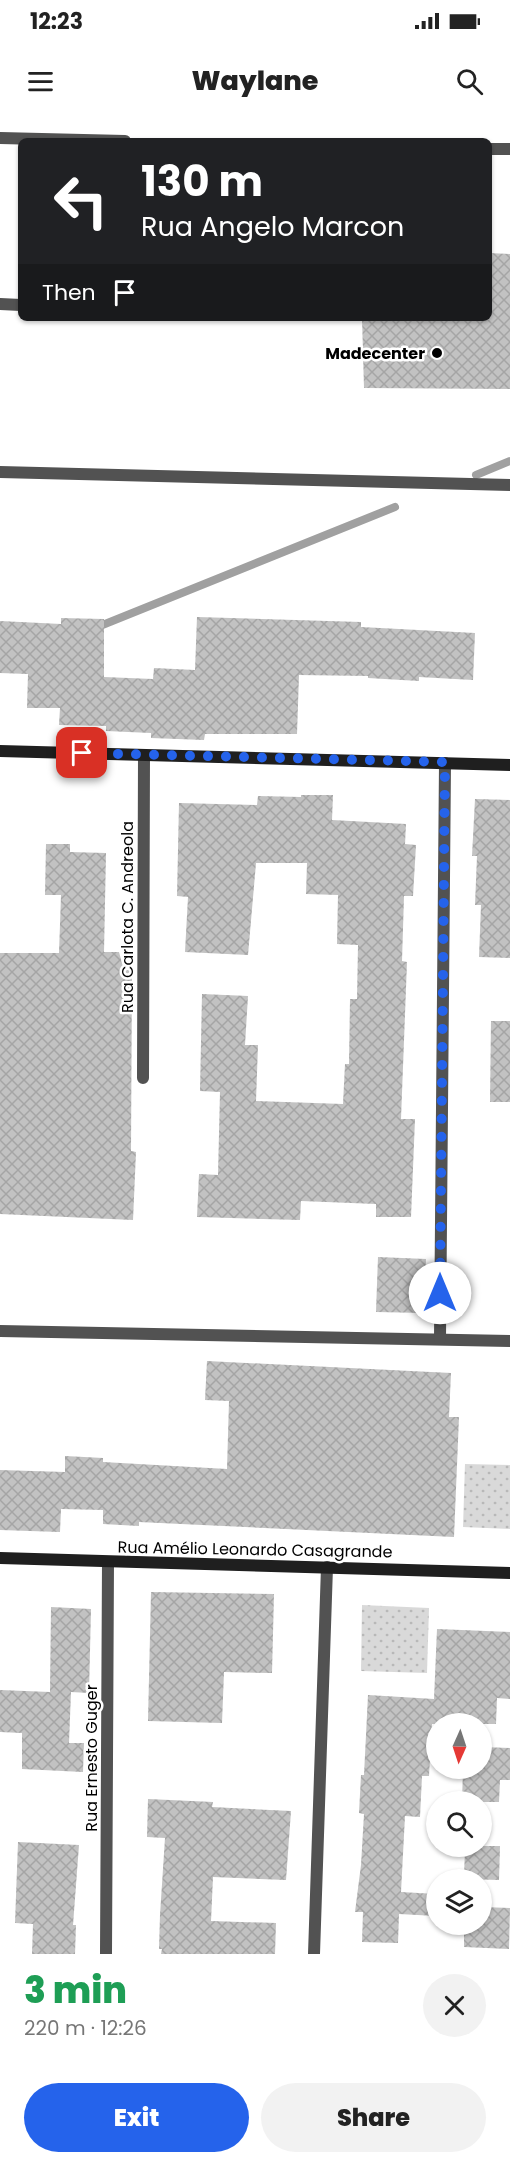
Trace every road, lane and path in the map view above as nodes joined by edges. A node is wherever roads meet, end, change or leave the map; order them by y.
1 (0, 138) edge
2 (18, 138) edge
3 (492, 149) edge
4 (510, 149) edge
5 (0, 304) edge
6 (18, 305) edge
7 (0, 472) edge
8 (510, 485) edge
9 (0, 751) edge
10 (144, 755) junction
11 (445, 762) junction
12 (510, 765) edge
13 (143, 1078) dead end
14 (0, 1331) edge
15 (440, 1339) junction
16 (510, 1341) edge
17 (0, 1558) edge
18 (108, 1562) junction
19 (327, 1567) junction
20 (510, 1574) edge
21 (106, 1954) edge
22 (314, 1954) edge

1 - 2 street
3 - 4 street
5 - 6 street
7 - 8 street
9 - 10 street
10 - 11 street
10 - 13 street, Rua Carlota C. Andreola
11 - 12 street
11 - 15 street
14 - 15 street
15 - 16 street
17 - 18 street, Rua Amélio Leonardo Casagrande
18 - 19 street, Rua Amélio Leonardo Casagrande
18 - 21 street, Rua Ernesto Guger
19 - 20 street, Rua Amélio Leonardo Casagrande
19 - 22 street

